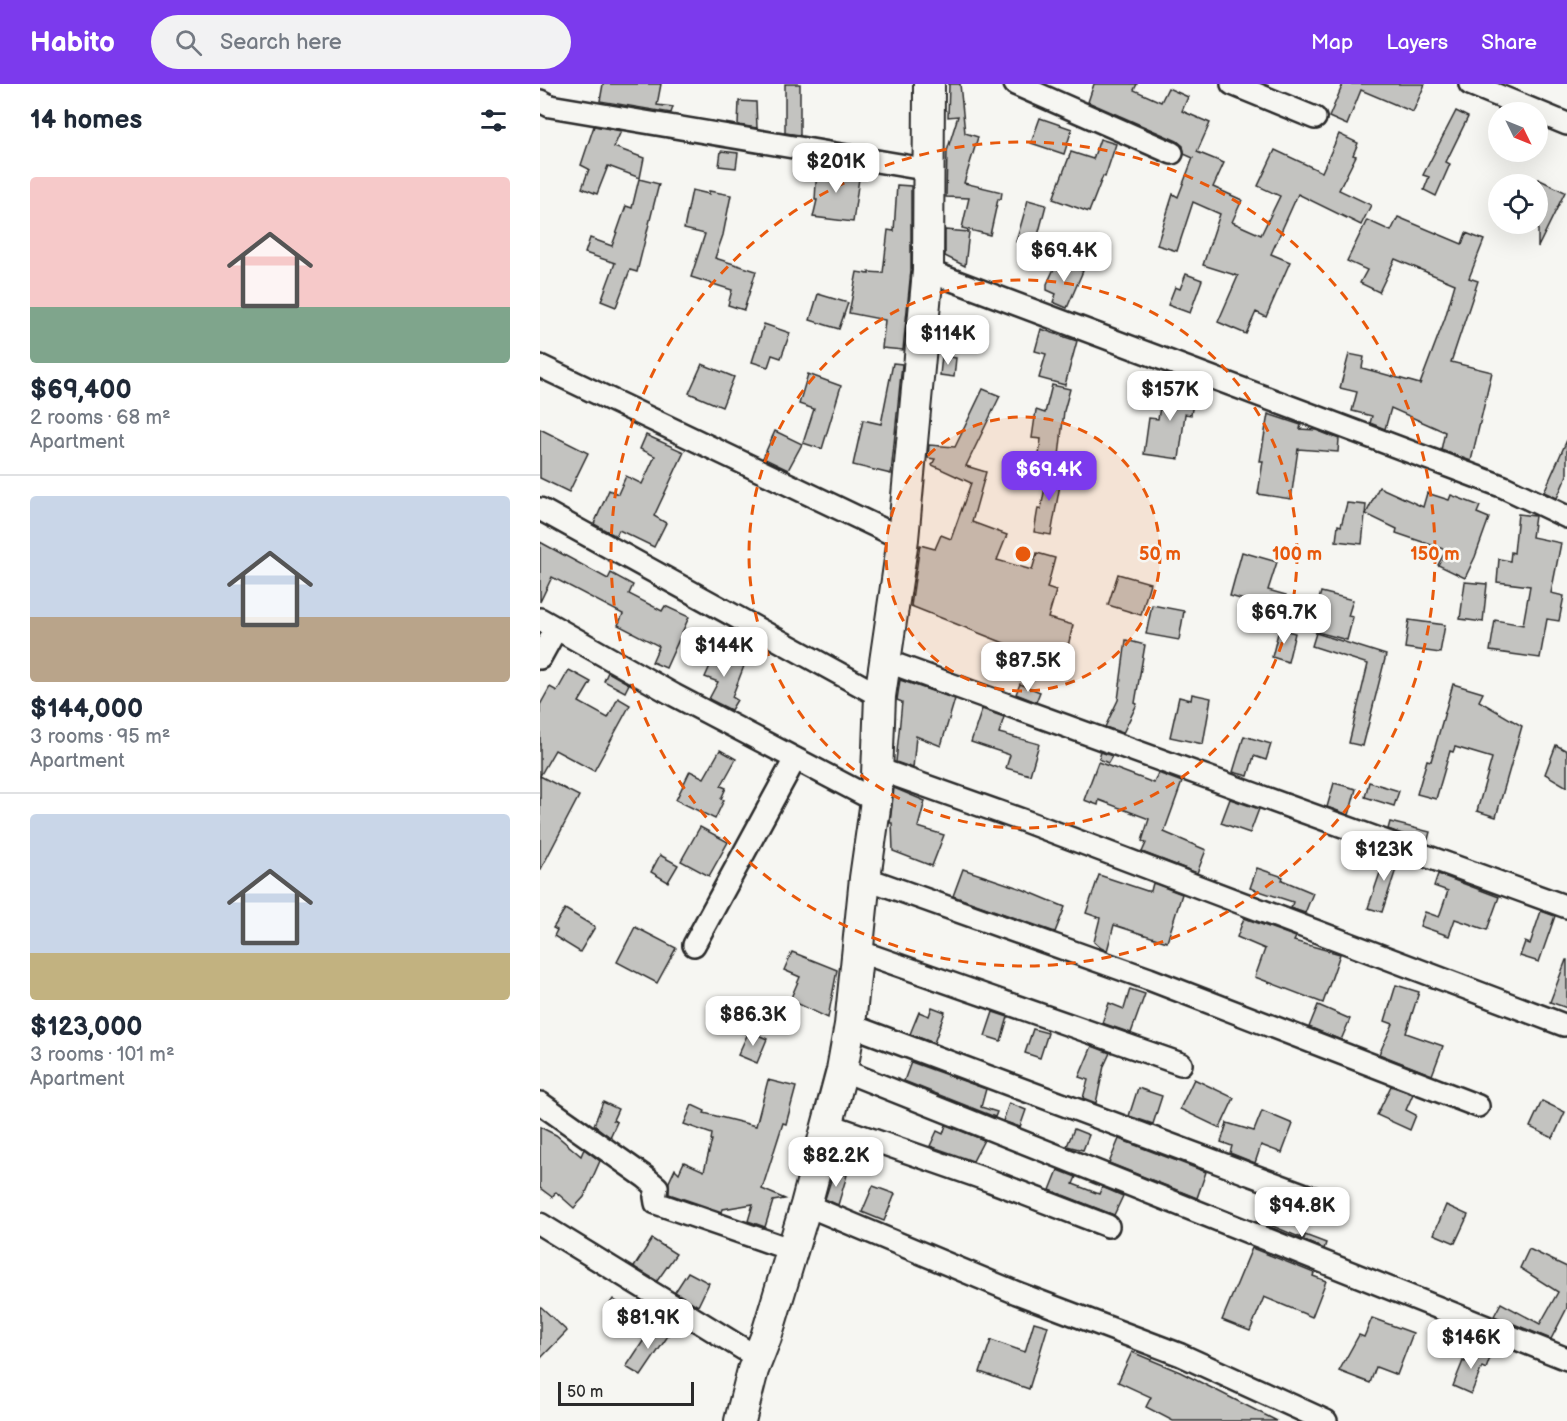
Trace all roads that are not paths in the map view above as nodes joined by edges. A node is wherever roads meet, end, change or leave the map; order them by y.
1 (929, 84) edge
2 (1015, 84) edge
3 (1232, 84) edge
4 (1470, 84) edge
5 (540, 101) edge
6 (1314, 118) dead end
7 (1567, 124) edge
8 (1172, 153) dead end
9 (930, 170) junction
10 (928, 271) junction
11 (540, 366) edge
12 (540, 509) edge
13 (1567, 517) edge
14 (903, 539) junction
15 (548, 624) edge
16 (540, 658) edge
17 (886, 661) junction
18 (880, 696) junction
19 (795, 759) junction
20 (878, 769) junction
21 (876, 801) junction
22 (865, 879) junction
23 (1567, 907) edge
24 (694, 945) dead end
25 (858, 951) junction
26 (850, 1025) junction
27 (1564, 1025) dead end
28 (1181, 1064) dead end
29 (842, 1070) junction
30 (540, 1102) edge
31 (1478, 1106) dead end
32 (827, 1124) junction
33 (806, 1205) junction
34 (1332, 1205) dead end
35 (540, 1224) edge
36 (1108, 1226) dead end
37 (792, 1250) junction
38 (758, 1358) junction
39 (1567, 1359) edge
40 (740, 1421) edge
41 (1326, 1421) edge

1 - 9 street
2 - 8 street
3 - 6 street
4 - 7 street
5 - 9 street
9 - 10 street
10 - 13 street
10 - 14 street
11 - 14 street
12 - 18 street
14 - 17 street
15 - 16 street
15 - 19 street
17 - 18 street
17 - 23 street
18 - 20 street
19 - 21 street
19 - 24 street
20 - 21 street
20 - 27 street
21 - 22 street
22 - 25 street
22 - 31 street
25 - 26 street
25 - 28 street
26 - 29 street
26 - 34 street
29 - 32 street
29 - 39 street
30 - 37 street
32 - 33 street
32 - 36 street
33 - 37 street
33 - 41 street
35 - 38 street
37 - 38 street
38 - 40 street

